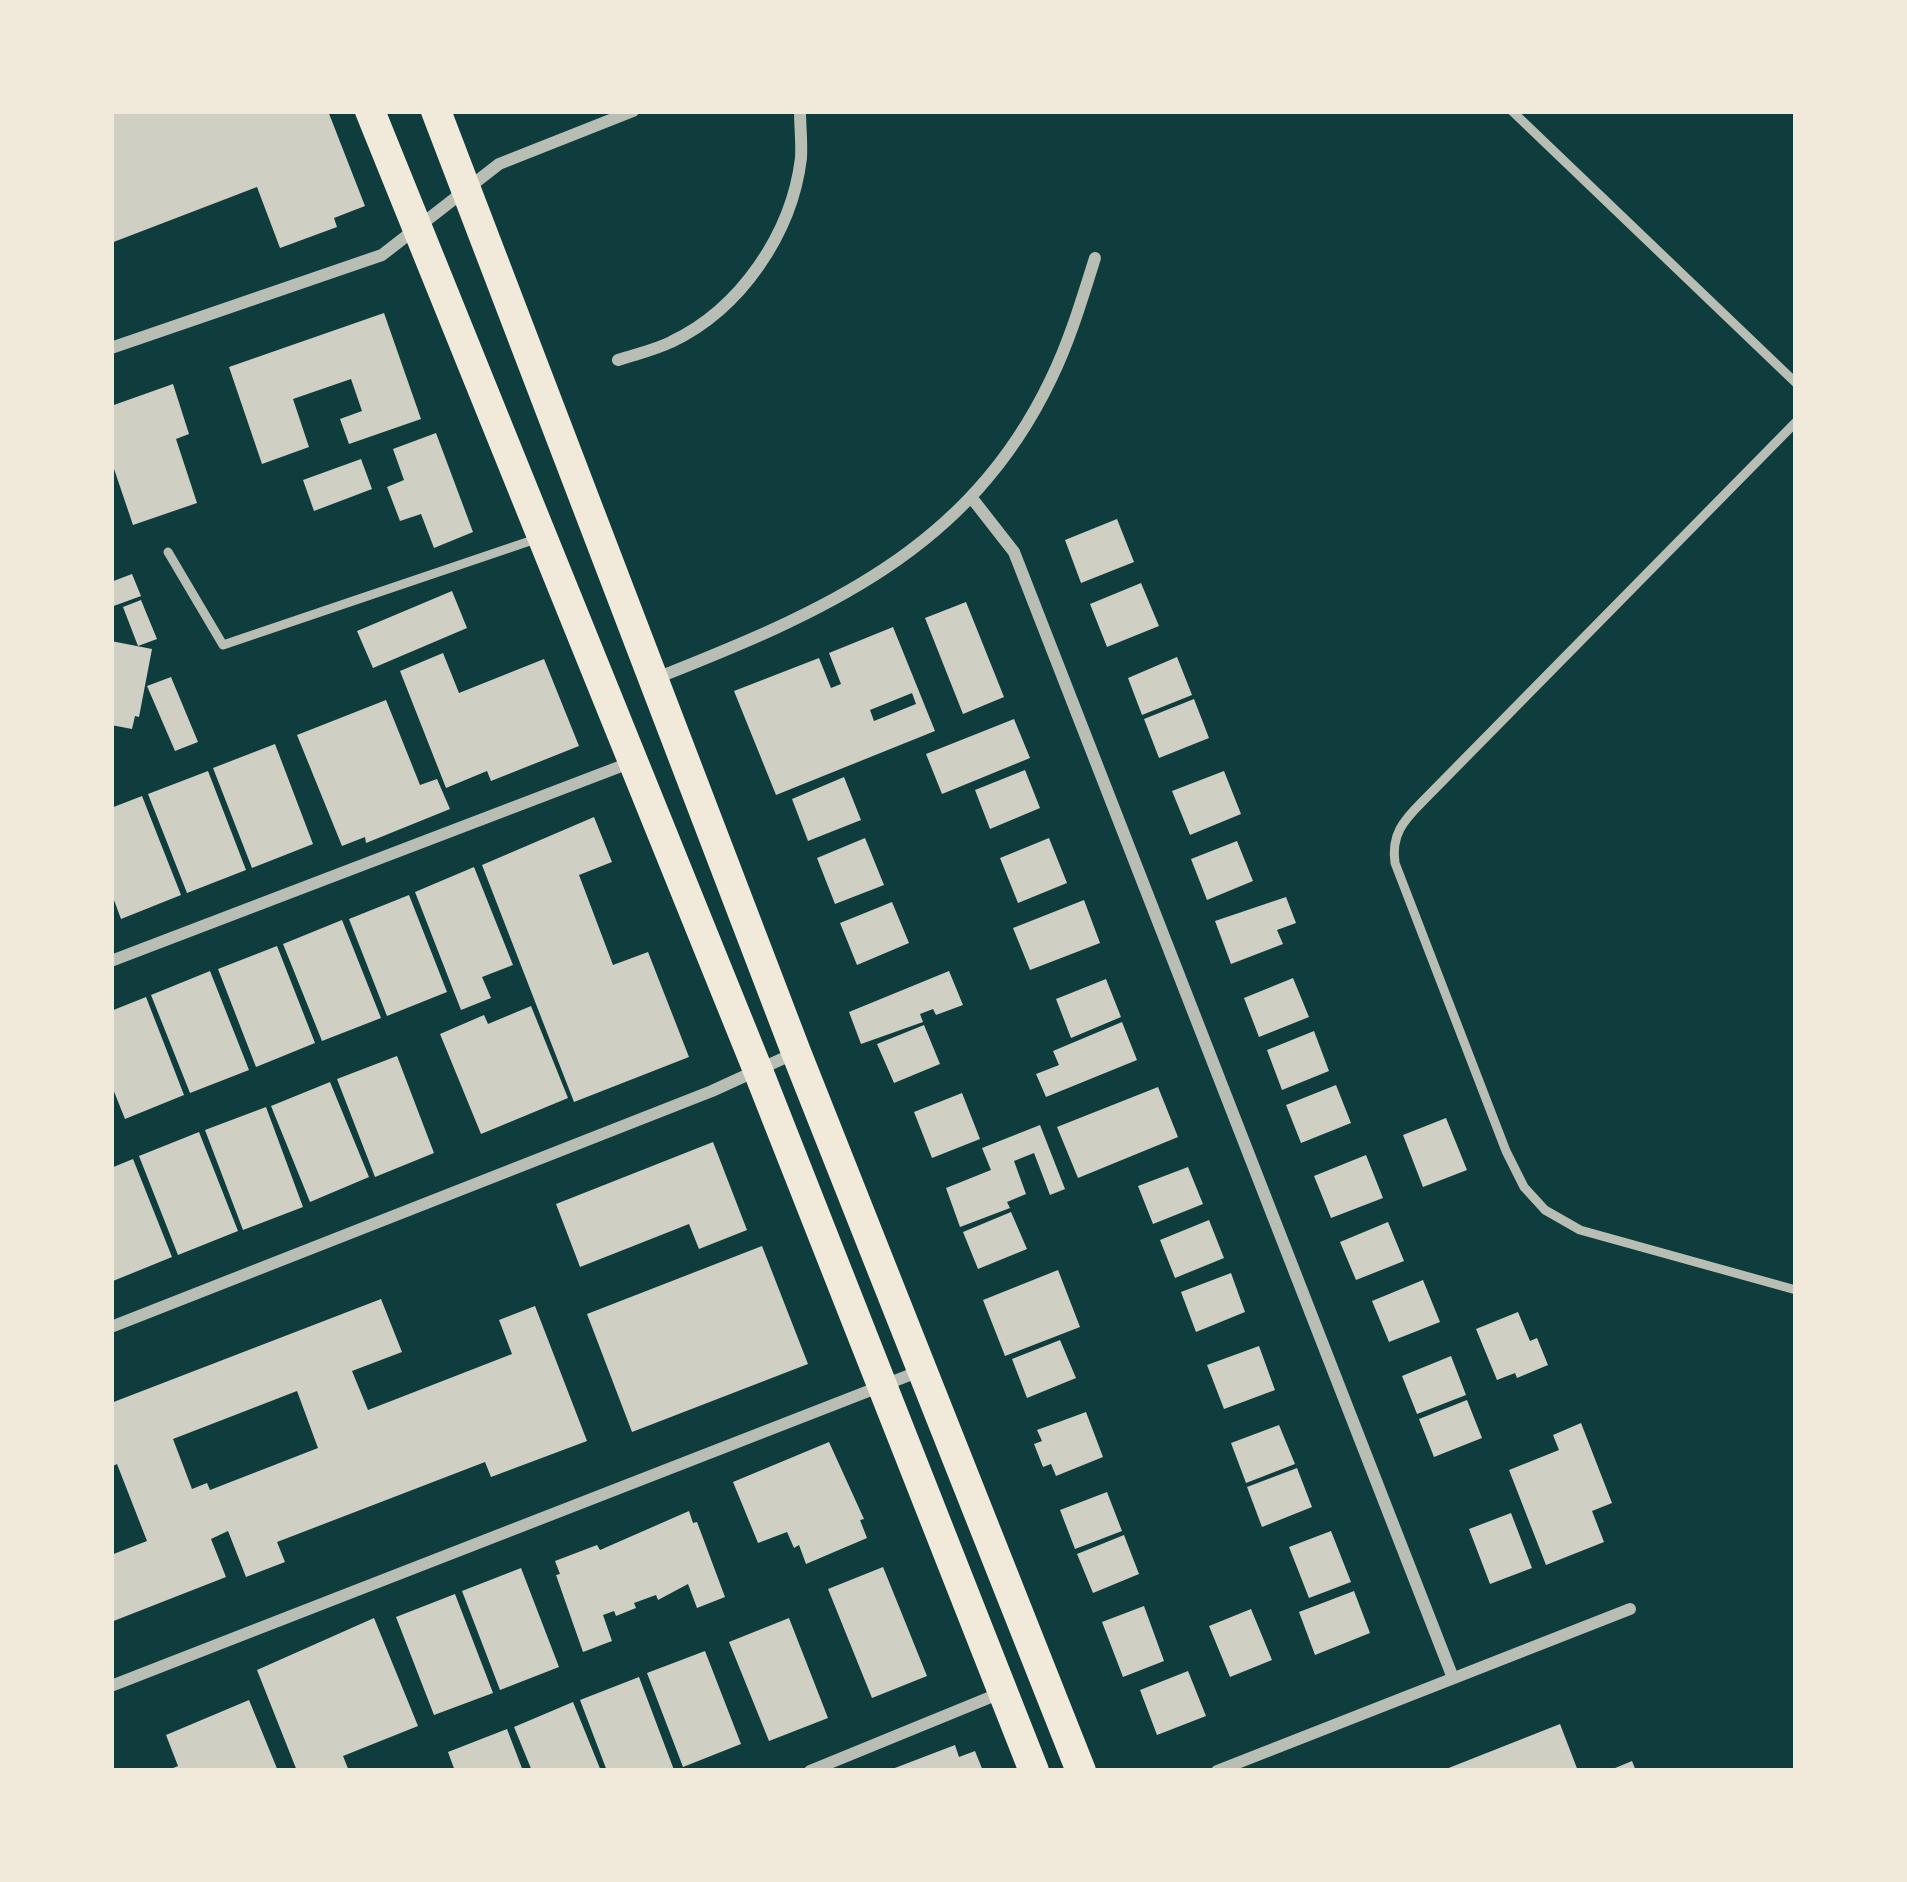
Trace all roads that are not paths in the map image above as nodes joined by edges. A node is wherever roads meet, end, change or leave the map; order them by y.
1 (370, 111) edge
2 (436, 111) edge
3 (633, 111) edge
4 (800, 111) edge
5 (1512, 111) edge
6 (465, 187) junction
7 (417, 227) junction
8 (1095, 258) dead end
9 (111, 348) edge
10 (618, 360) dead end
11 (1796, 383) edge
12 (1796, 422) edge
13 (970, 497) junction
14 (542, 537) junction
15 (167, 552) dead end
16 (653, 679) junction
17 (633, 762) junction
18 (111, 961) edge
19 (796, 1052) junction
20 (757, 1068) junction
21 (1796, 1290) edge
22 (111, 1327) edge
23 (922, 1370) junction
24 (882, 1385) junction
25 (1630, 1609) dead end
26 (1453, 1678) junction
27 (111, 1686) edge
28 (1003, 1692) junction
29 (810, 1771) edge
30 (1034, 1771) edge
31 (1081, 1771) edge
32 (1217, 1771) edge

1 - 7 main road
2 - 6 main road
3 - 6 street
4 - 10 street
5 - 11 lane
6 - 7 street
6 - 16 main road
7 - 9 street
7 - 14 main road
8 - 13 street
12 - 21 lane
13 - 16 street
13 - 26 street
14 - 15 lane
14 - 17 main road
16 - 19 main road
17 - 18 street
17 - 20 main road
19 - 20 street
19 - 23 main road
20 - 22 street
20 - 24 main road
23 - 24 street
23 - 31 main road
24 - 27 street
24 - 28 main road
25 - 26 street
26 - 32 street
28 - 29 street
28 - 30 main road

